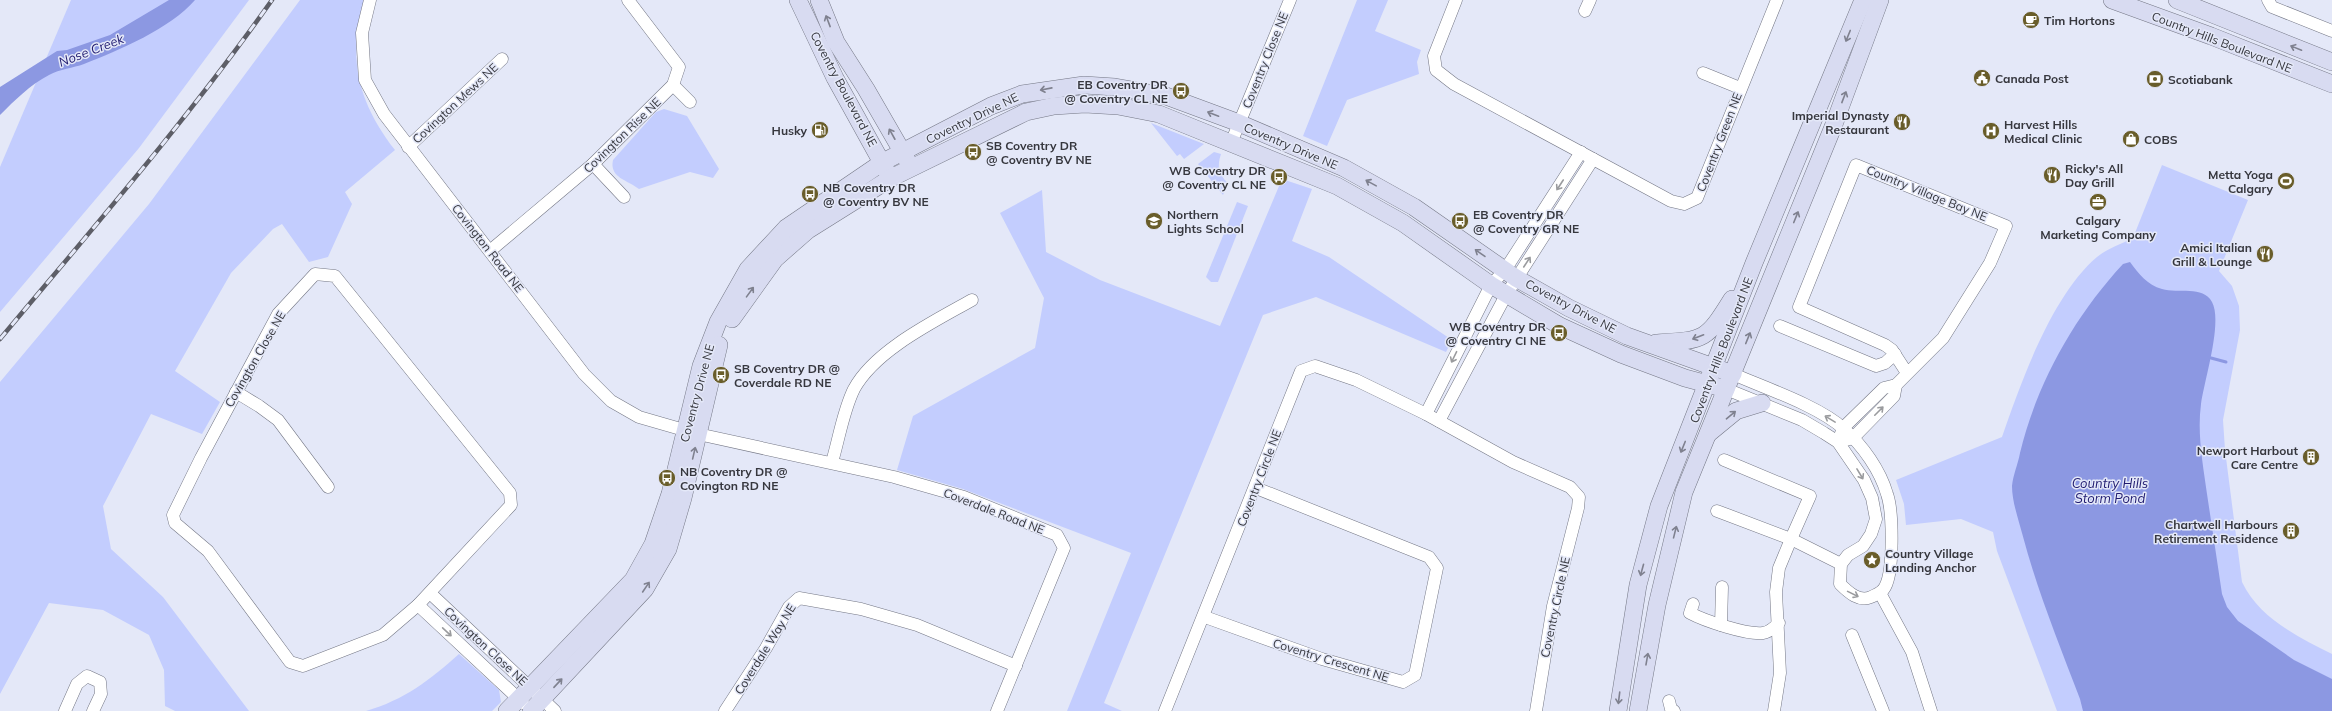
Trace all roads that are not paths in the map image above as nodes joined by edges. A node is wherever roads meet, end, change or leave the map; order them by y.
1 (370, 0) edge
2 (628, 0) edge
3 (798, 0) edge
4 (819, 0) edge
5 (1290, 0) edge
6 (1456, 0) edge
7 (1777, 0) edge
8 (1863, 0) edge
9 (1880, 0) edge
10 (1890, 0) edge
11 (2112, 0) edge
12 (2177, 0) edge
13 (2268, 0) edge
14 (1869, 30) junction
15 (2332, 31) edge
16 (502, 59) dead end
17 (2332, 62) edge
18 (852, 66) junction
19 (1703, 73) dead end
20 (835, 78) junction
21 (2332, 84) edge
22 (673, 85) junction
23 (1740, 88) junction
24 (690, 102) dead end
25 (1239, 124) junction
26 (1833, 127) junction
27 (1231, 143) junction
28 (408, 147) junction
29 (902, 152) junction
30 (1581, 152) junction
31 (1593, 159) junction
32 (883, 162) junction
33 (593, 164) junction
34 (911, 168) junction
35 (1790, 176) junction
36 (891, 178) junction
37 (624, 197) dead end
38 (805, 224) junction
39 (491, 250) junction
40 (1754, 263) junction
41 (1511, 274) junction
42 (1491, 286) junction
43 (1506, 294) junction
44 (972, 300) dead end
45 (1780, 326) dead end
46 (1650, 343) junction
47 (1895, 354) junction
48 (1714, 367) junction
49 (1907, 373) junction
50 (1730, 382) junction
51 (1708, 385) junction
52 (1896, 385) junction
53 (236, 392) junction
54 (1762, 403) junction
55 (1426, 414) junction
56 (1439, 421) junction
57 (1843, 428) junction
58 (692, 432) junction
59 (1705, 437) junction
60 (1853, 438) junction
61 (1838, 442) junction
62 (1724, 460) dead end
63 (832, 462) junction
64 (328, 487) dead end
65 (1256, 488) junction
66 (1717, 511) dead end
67 (1791, 539) junction
68 (1841, 564) junction
69 (1722, 588) dead end
70 (430, 593) junction
71 (1880, 593) junction
72 (1693, 604) dead end
73 (418, 606) junction
74 (1204, 617) junction
75 (1779, 623) junction
76 (1721, 625) junction
77 (1852, 635) dead end
78 (1016, 666) junction
79 (527, 704) edge
80 (65, 711) edge
81 (93, 711) edge
82 (555, 711) edge
83 (725, 711) edge
84 (998, 711) edge
85 (1165, 711) edge
86 (1536, 711) edge
87 (1618, 711) edge
88 (1638, 711) edge
89 (1774, 711) edge
90 (1883, 711) edge
91 (1931, 711) edge

1 - 28 street, Covington Road NE
2 - 22 street, Covington Rise NE
3 - 20 street, Coventry Boulevard NE
18 -> 4 street, Coventry Boulevard NE
5 - 25 street, Coventry Close NE
6 - 30 street, Coventry Green NE
7 - 23 street, Coventry Green NE
8 -> 35 street, Coventry Hills Boulevard NE
9 - 14 street, Coventry Hills Boulevard NE
10 - 14 street
11 - 21 street, Country Hills Boulevard NE
17 -> 12 street, Country Hills Boulevard NE
13 - 15 street
26 -> 14 street, Coventry Hills Boulevard NE
16 - 28 street, Covington Mews NE
18 - 20 street
29 -> 18 street, Coventry Boulevard NE
19 - 23 street
20 - 32 street, Coventry Boulevard NE
22 - 24 street
22 - 33 street, Covington Rise NE
23 - 31 street, Coventry Green NE
25 - 27 street, Coventry Close NE
25 -> 29 street, Coventry Drive NE
41 -> 25 street, Coventry Drive NE
26 - 35 street
50 -> 26 street, Coventry Hills Boulevard NE
27 - 34 street, Coventry Drive NE
27 - 42 street, Coventry Drive NE
28 - 39 street, Covington Road NE
29 - 32 street, Coventry Drive NE
29 - 34 street, Coventry Boulevard NE
30 - 31 street, Coventry Green NE
30 -> 41 street
41 -> 31 street
32 - 36 street, Coventry Boulevard NE
32 - 38 street, Coventry Drive NE
33 - 37 street
33 - 39 street, Covington Rise NE
34 - 36 street, Coventry Drive NE
35 - 40 street, Coventry Hills Boulevard NE
36 - 38 street, Coventry Drive NE
38 - 58 street, Coventry Drive NE
39 - 58 street, Covington Road NE
40 -> 46 street
40 - 48 street, Coventry Hills Boulevard NE
41 - 42 street
41 - 43 street
41 - 46 street, Coventry Drive NE
42 - 43 street, Coventry Drive NE
42 -> 55 street
43 - 51 street, Coventry Drive NE
43 - 56 street
44 - 63 street
45 - 47 street
46 - 48 street, Coventry Drive NE
47 - 49 street, Country Village Bay NE
47 - 49 street, Country Village Bay NE
48 - 50 street, Coventry Drive NE
48 - 51 street, Coventry Hills Boulevard NE
49 - 52 street, Country Village Bay NE
50 - 51 street, Coventry Drive NE
50 - 54 street
57 -> 50 street
50 - 59 street, Coventry Hills Boulevard NE
51 -> 87 street, Coventry Hills Boulevard NE
52 - 57 street, Country Village Bay NE
60 -> 52 street, Country Village Bay NE
53 - 64 street
53 - 70 street, Covington Close NE
53 - 73 street, Covington Close NE
59 -> 54 street
54 - 61 street
55 - 56 street, Coventry Circle NE
55 - 65 street, Coventry Circle NE
56 - 86 street, Coventry Circle NE
57 - 60 street
57 - 61 street, Country Village Bay NE
58 - 63 street, Coverdale Road NE
58 - 79 street, Coventry Drive NE
88 -> 59 street, Coventry Hills Boulevard NE
60 - 61 street
60 - 71 street
61 -> 68 street
62 - 67 street
63 - 78 street, Coverdale Road NE
65 - 74 street, Coventry Circle NE
65 - 74 street, Coventry Crescent NE
66 - 67 street
67 - 68 street
67 - 75 street
68 -> 71 street
69 - 76 street
70 - 73 street, Covington Close NE
70 - 79 street, Covington Close NE
71 - 91 street
72 - 76 street
73 -> 79 street, Covington Close NE
74 - 85 street, Coventry Circle NE
75 - 76 street
75 - 89 street
77 - 90 street
78 - 83 street, Coverdale Way NE
78 - 84 street, Coverdale Road NE
79 - 82 street
80 - 81 street

